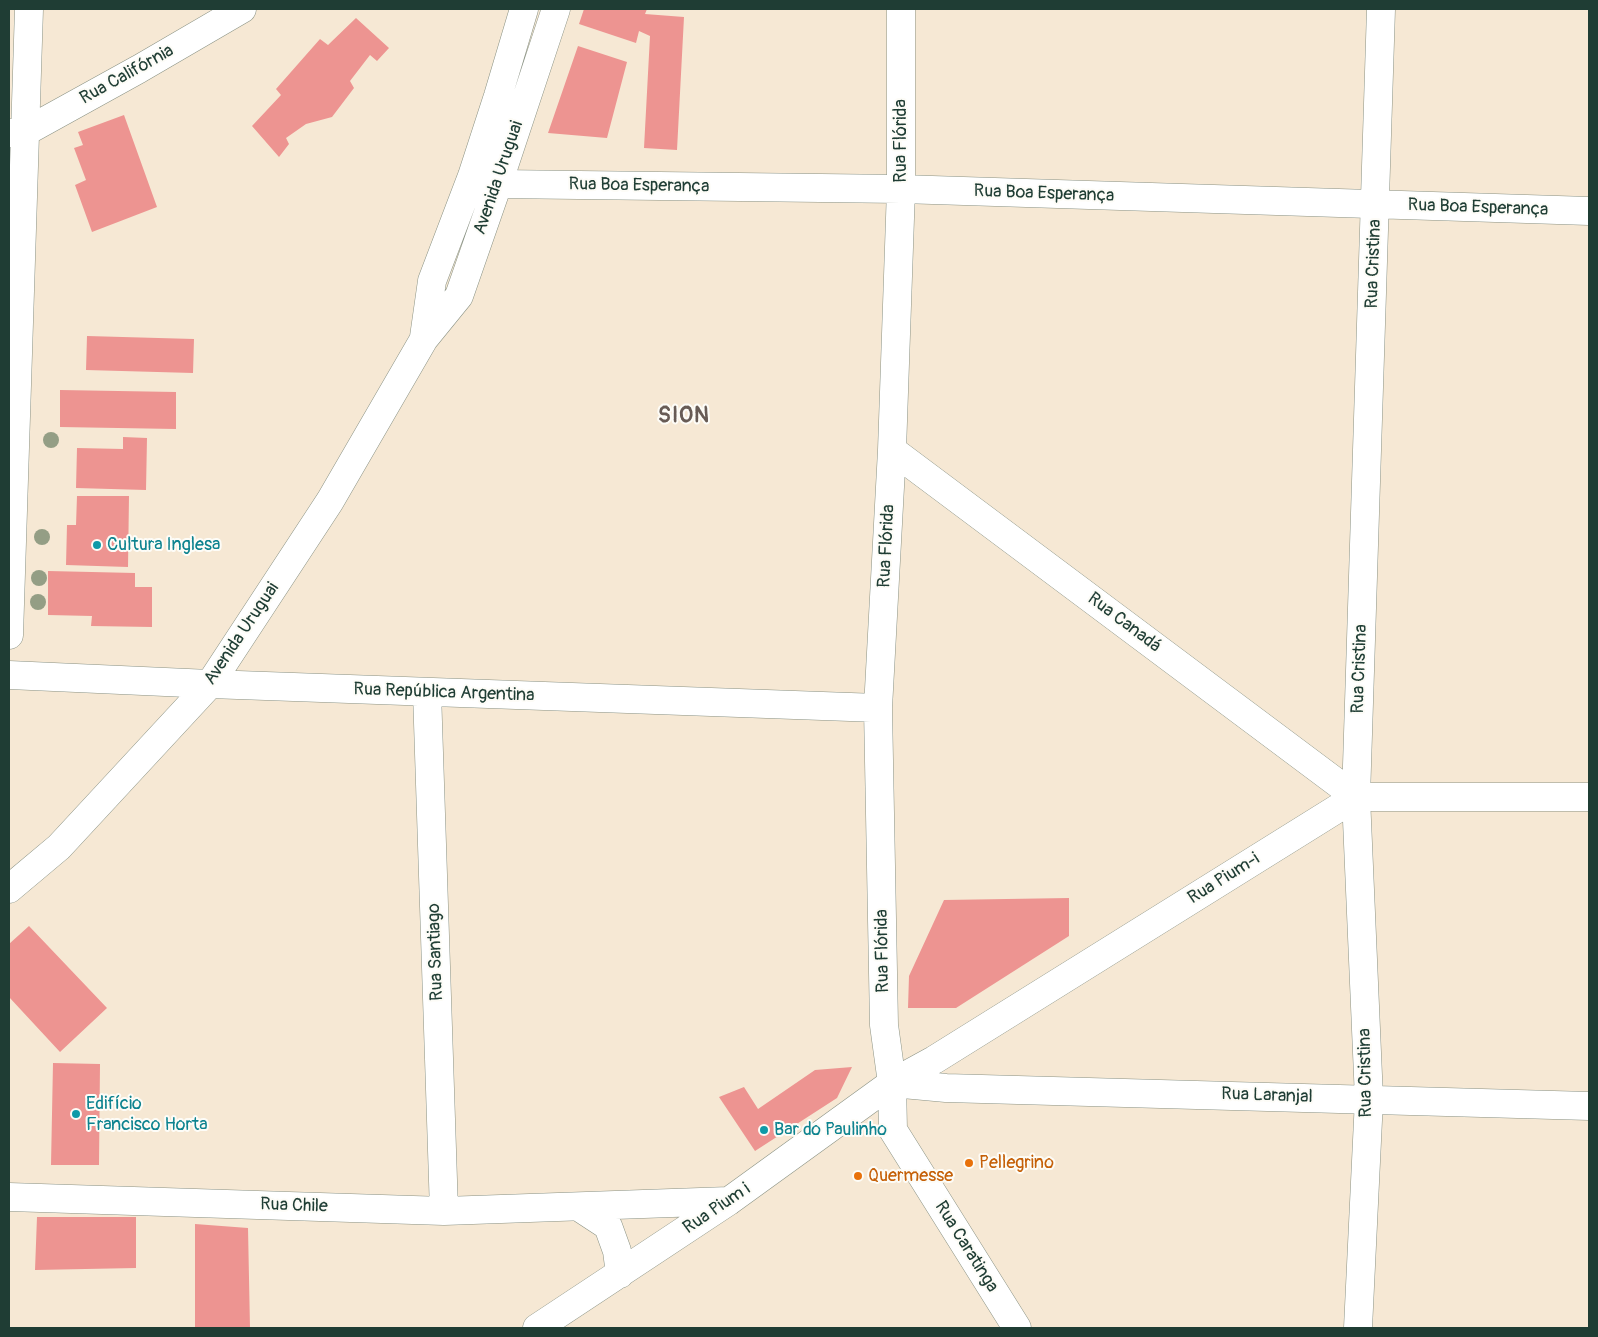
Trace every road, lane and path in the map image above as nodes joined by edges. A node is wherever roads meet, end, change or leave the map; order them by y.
1 (30, 9) edge
2 (242, 9) edge
3 (524, 9) edge
4 (556, 9) edge
5 (901, 9) edge
6 (1381, 9) edge
7 (17, 133) edge
8 (498, 184) junction
9 (901, 189) junction
10 (1376, 205) junction
11 (1589, 211) edge
12 (424, 339) junction
13 (892, 450) junction
14 (9, 635) edge
15 (9, 675) edge
16 (210, 684) junction
17 (427, 692) junction
18 (878, 708) junction
19 (1356, 797) junction
20 (1589, 797) edge
21 (9, 888) edge
22 (934, 1060) junction
23 (892, 1083) junction
24 (946, 1088) junction
25 (1369, 1099) junction
26 (1589, 1106) edge
27 (9, 1197) edge
28 (729, 1201) junction
29 (578, 1207) junction
30 (444, 1211) junction
31 (620, 1274) junction
32 (537, 1328) edge
33 (1017, 1328) edge
34 (1358, 1328) edge

1 - 7 street
2 - 7 street, Rua Califórnia
3 - 12 street, Avenida Uruguai
4 - 8 street, Avenida Uruguai
5 - 9 street, Rua Flórida
6 - 10 street, Rua Cristina
7 - 14 street
8 - 9 street, Rua Boa Esperança
8 - 12 street, Avenida Uruguai
9 - 10 street, Rua Boa Esperança
9 - 13 street, Rua Flórida
10 - 11 street, Rua Boa Esperança
10 - 19 street, Rua Cristina
12 - 16 street, Avenida Uruguai
13 - 18 street, Rua Flórida
13 - 19 street, Rua Canadá
15 - 16 street, Rua República Argentina
16 - 17 street, Rua República Argentina
16 - 21 street, Avenida Uruguai
17 - 18 street, Rua República Argentina
17 - 30 street, Rua Santiago
18 - 23 street, Rua Flórida
19 - 20 street
19 - 22 street, Rua Pium-i
19 - 25 street, Rua Cristina
22 - 23 street, Rua Pium-i
22 - 24 street
23 - 24 street, Rua Laranjal
23 - 28 street, Rua Pium i
23 - 33 street, Rua Caratinga
24 - 25 street, Rua Laranjal
25 - 26 street, Rua Laranjal
25 - 34 street, Rua Cristina
27 - 30 street, Rua Chile
28 - 29 street, Rua Chile
28 - 31 street, Rua Pium i
29 - 30 street, Rua Chile
29 - 31 street
31 - 32 street, Rua Pium i

